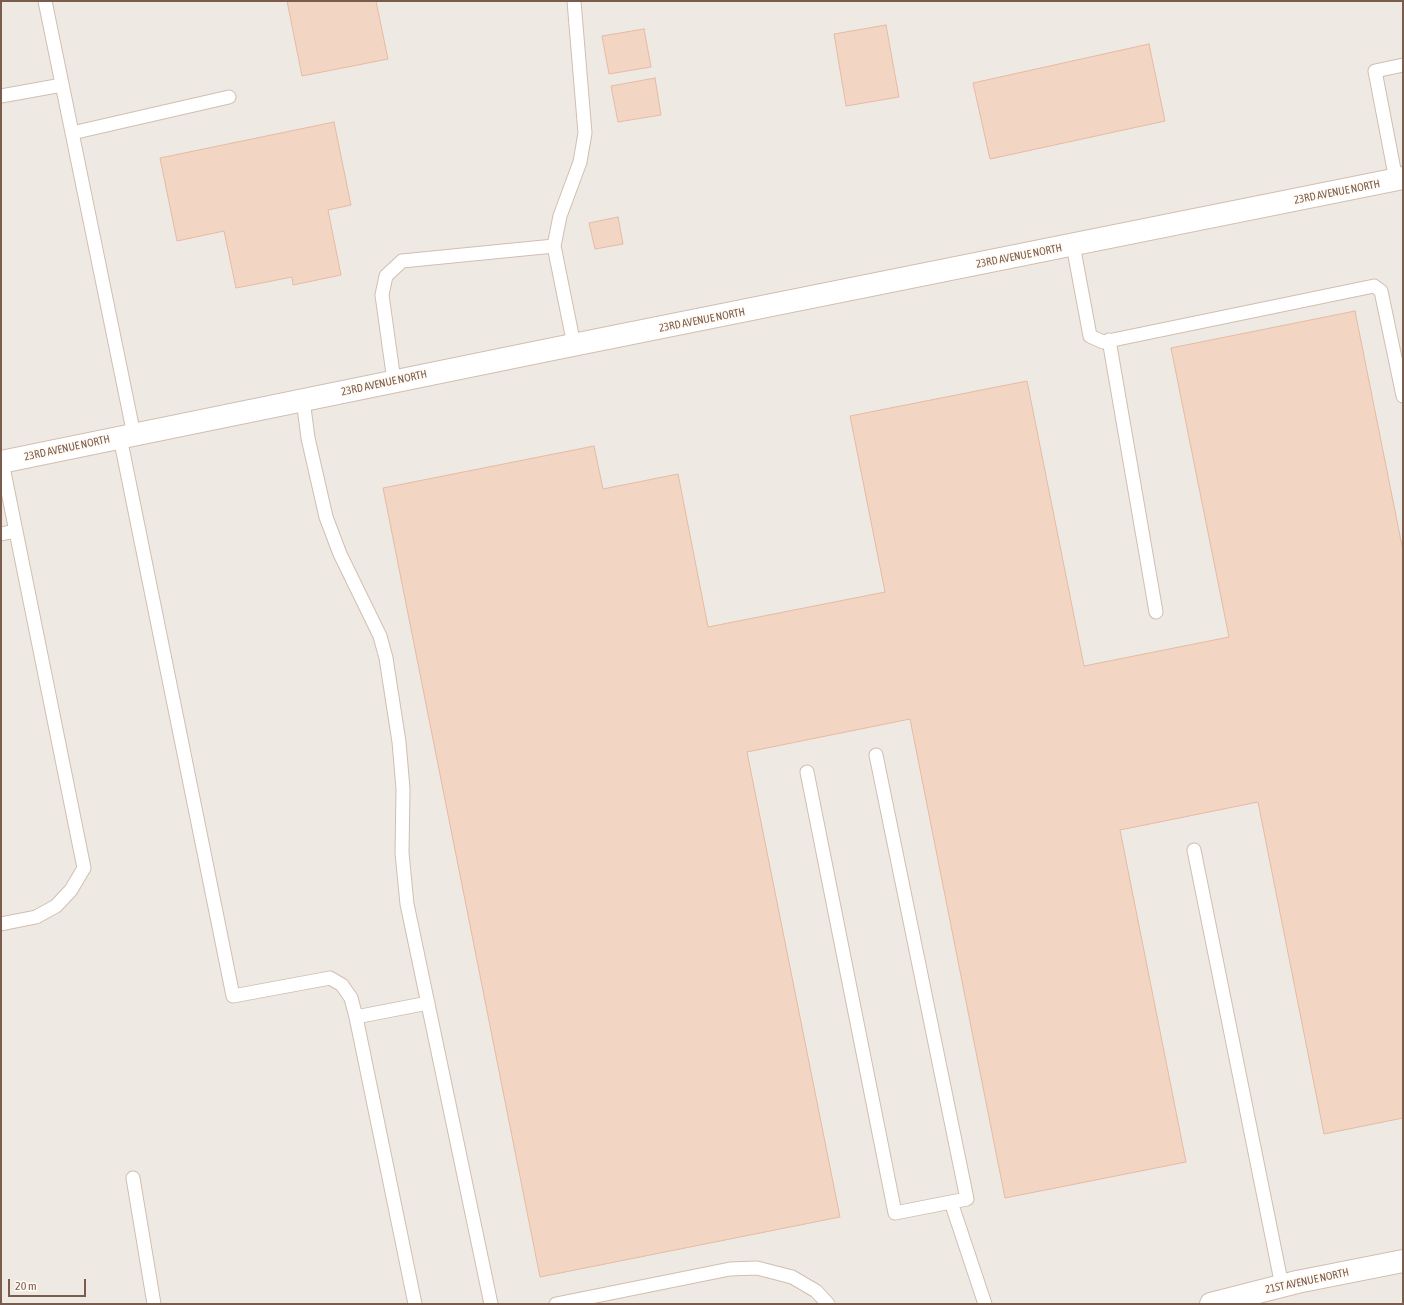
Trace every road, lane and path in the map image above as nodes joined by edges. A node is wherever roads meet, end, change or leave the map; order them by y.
1 (45, 1) edge
2 (574, 1) edge
3 (1403, 65) edge
4 (62, 85) junction
5 (1, 96) edge
6 (229, 98) dead end
7 (72, 133) junction
8 (1400, 179) edge
9 (1072, 245) junction
10 (554, 246) junction
11 (1109, 340) junction
12 (574, 345) junction
13 (394, 381) junction
14 (1403, 396) edge
15 (303, 400) junction
16 (127, 436) junction
17 (2, 462) edge
18 (16, 531) junction
19 (1, 534) edge
20 (1156, 612) dead end
21 (876, 755) dead end
22 (807, 772) dead end
23 (1194, 850) dead end
24 (1, 924) edge
25 (428, 1003) junction
26 (356, 1017) junction
27 (133, 1178) dead end
28 (951, 1202) junction
29 (1403, 1261) edge
30 (1282, 1286) junction
31 (154, 1304) edge
32 (415, 1304) edge
33 (491, 1304) edge
34 (556, 1304) edge
35 (828, 1304) edge
36 (985, 1304) edge
37 (1211, 1304) edge

1 - 4 lane
2 - 10 lane
3 - 8 lane
4 - 5 lane
4 - 7 lane
6 - 7 lane
7 - 16 lane
8 - 9 street, 23RD AVENUE NORTH
9 - 11 lane
9 - 12 street, 23RD AVENUE NORTH
10 - 12 lane
10 - 13 lane
11 - 14 lane
11 - 20 lane
12 - 13 street, 23RD AVENUE NORTH
13 - 15 street, 23RD AVENUE NORTH
15 - 16 street, 23RD AVENUE NORTH
15 - 25 lane
16 - 17 street, 23RD AVENUE NORTH
16 - 26 lane
17 - 18 lane
18 - 19 lane
18 - 24 lane
21 - 28 lane
22 - 28 lane
23 - 30 lane
25 - 26 lane
25 - 33 lane
26 - 32 lane
27 - 31 lane
28 - 36 lane
29 - 30 street, 21ST AVENUE NORTH
30 - 37 street, 21ST AVENUE NORTH
34 - 35 lane

